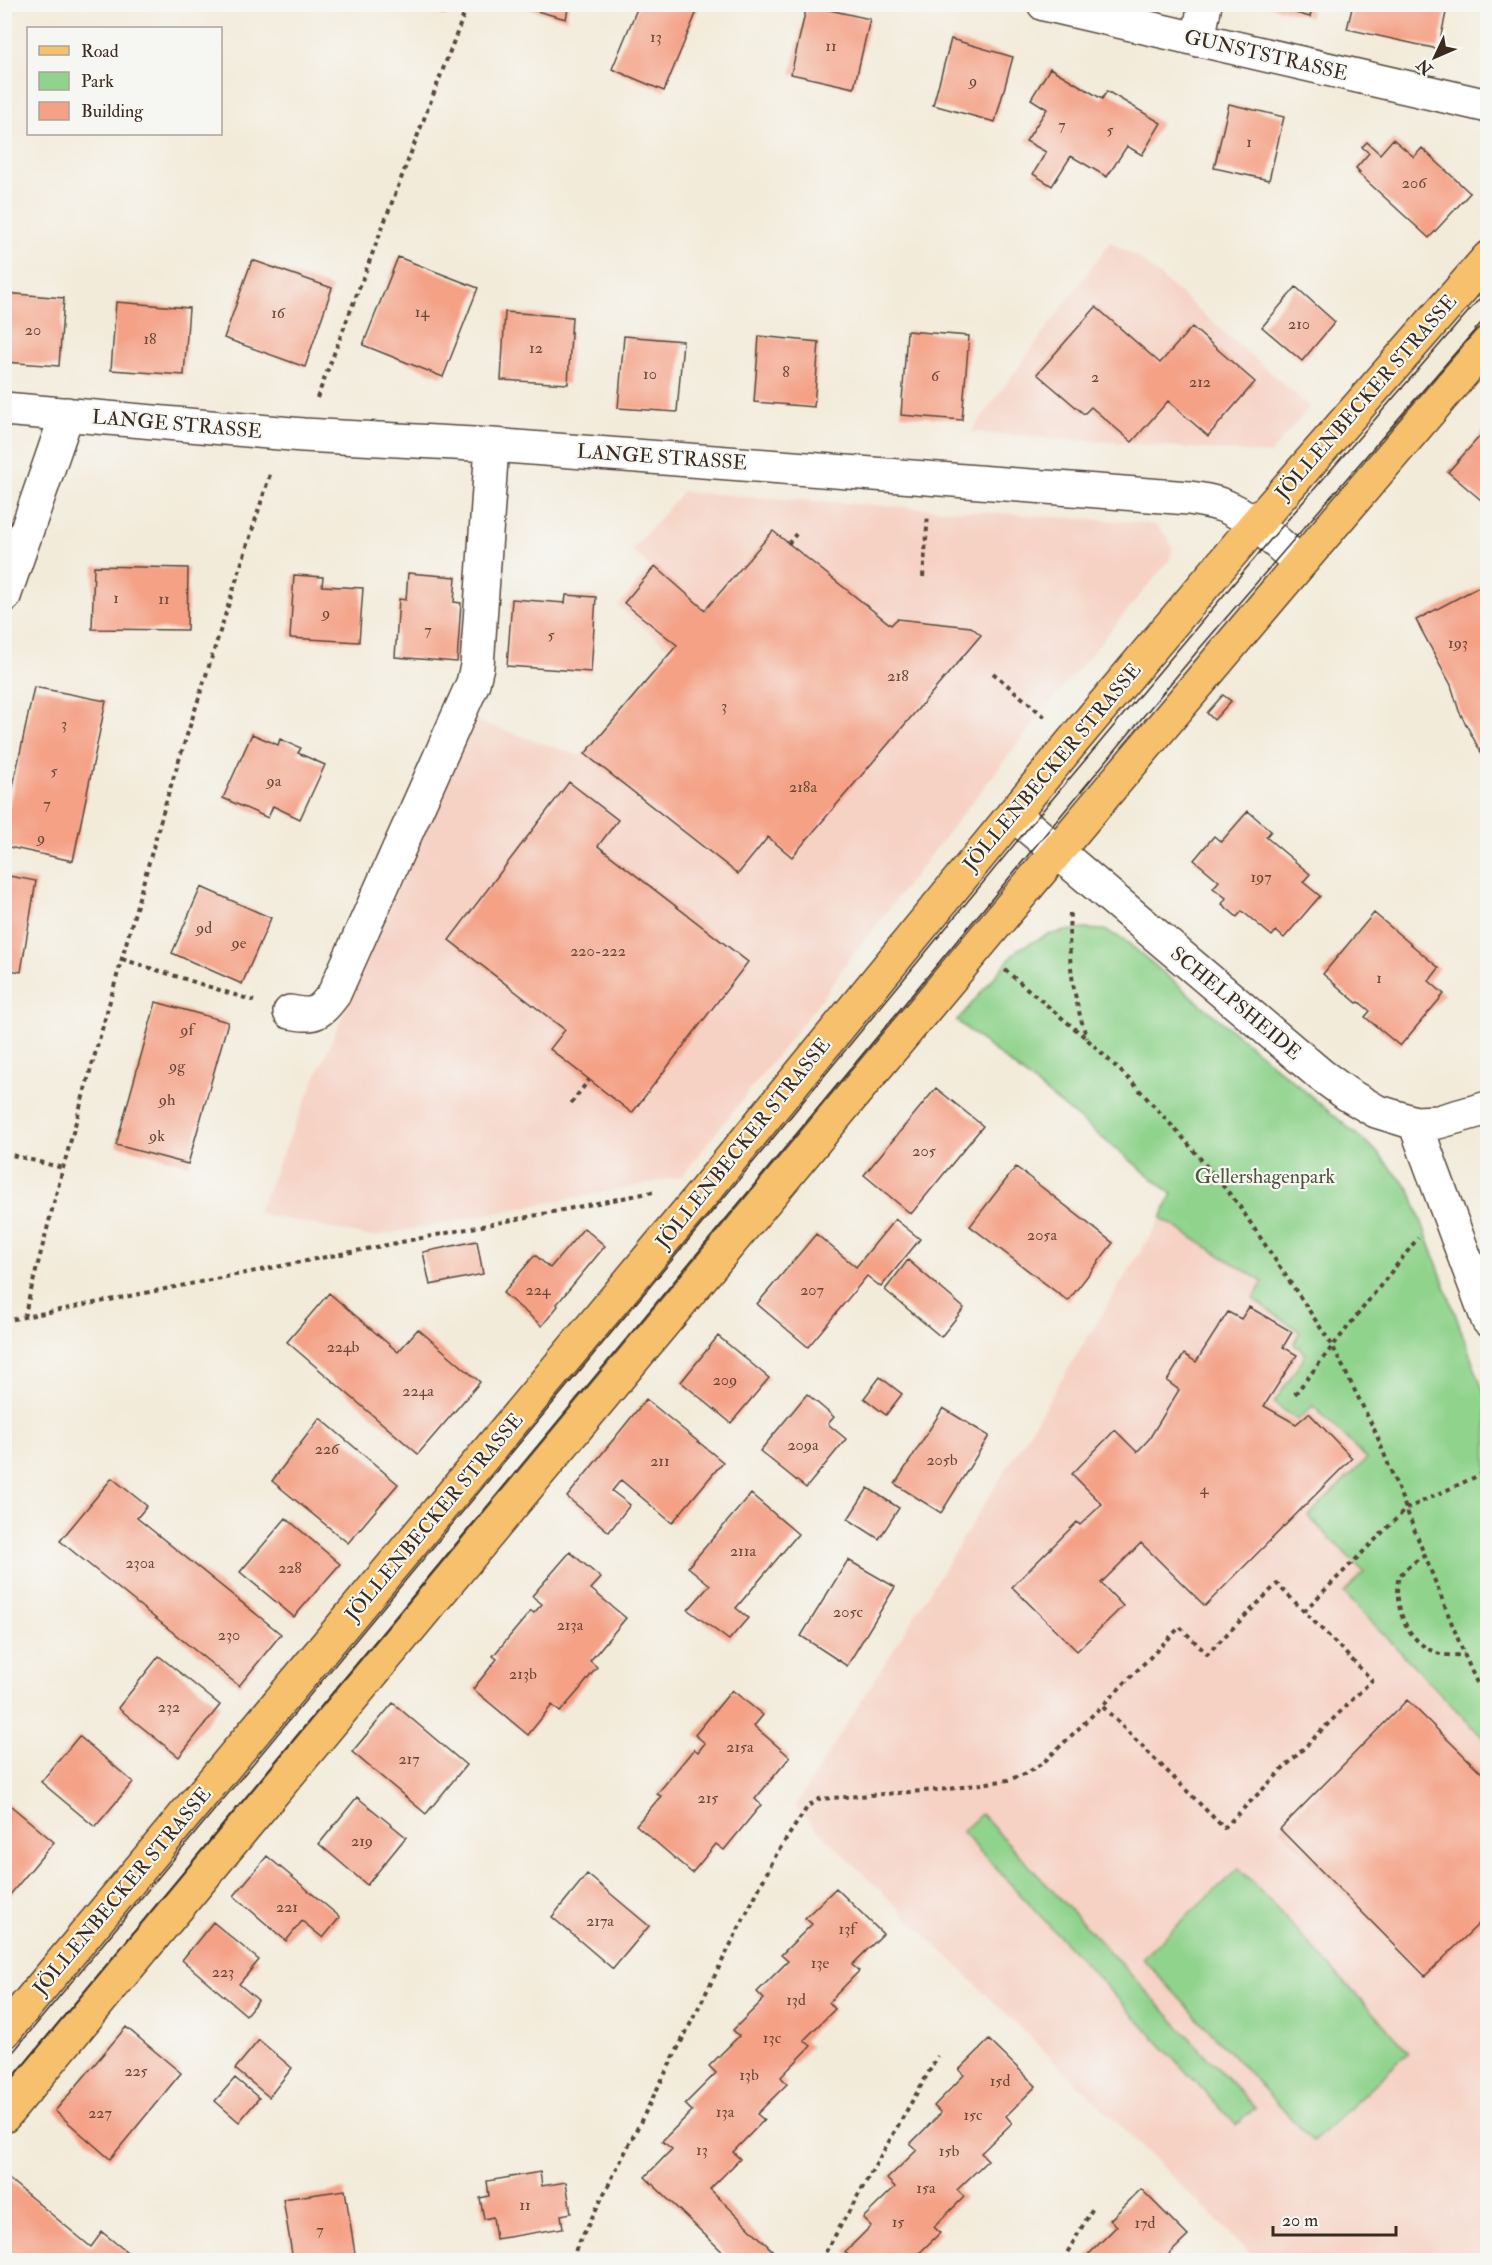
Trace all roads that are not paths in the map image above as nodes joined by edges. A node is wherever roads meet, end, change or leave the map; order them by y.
1 (1044, 4) edge
2 (1205, 4) edge
3 (1198, 40) junction
4 (1488, 106) edge
5 (1488, 258) edge
6 (1488, 343) edge
7 (4, 409) edge
8 (67, 414) junction
9 (492, 445) junction
10 (1255, 525) junction
11 (1299, 562) junction
12 (4, 596) edge
13 (1012, 814) junction
14 (1065, 858) junction
15 (290, 1012) road end
16 (1488, 1108) edge
17 (1415, 1123) junction
18 (1488, 1320) edge
19 (4, 2032) edge
20 (4, 2116) edge

1 - 3 street, GUNSTSTRASSE
2 - 3 street
3 - 4 street, GUNSTSTRASSE
5 - 10 main road, JÖLLENBECKER STRASSE
6 - 11 main road
7 - 8 street, LANGE STRASSE
8 - 9 street, LANGE STRASSE
8 - 12 street
9 - 10 street, LANGE STRASSE
9 - 15 street
10 - 11 street, LANGE STRASSE
10 - 13 main road, JÖLLENBECKER STRASSE
11 - 14 main road
13 - 14 street, SCHELPSHEIDE
13 - 19 main road, JÖLLENBECKER STRASSE
14 - 17 street, SCHELPSHEIDE
14 - 20 main road
16 - 17 street, SCHELPSHEIDE
17 - 18 street

